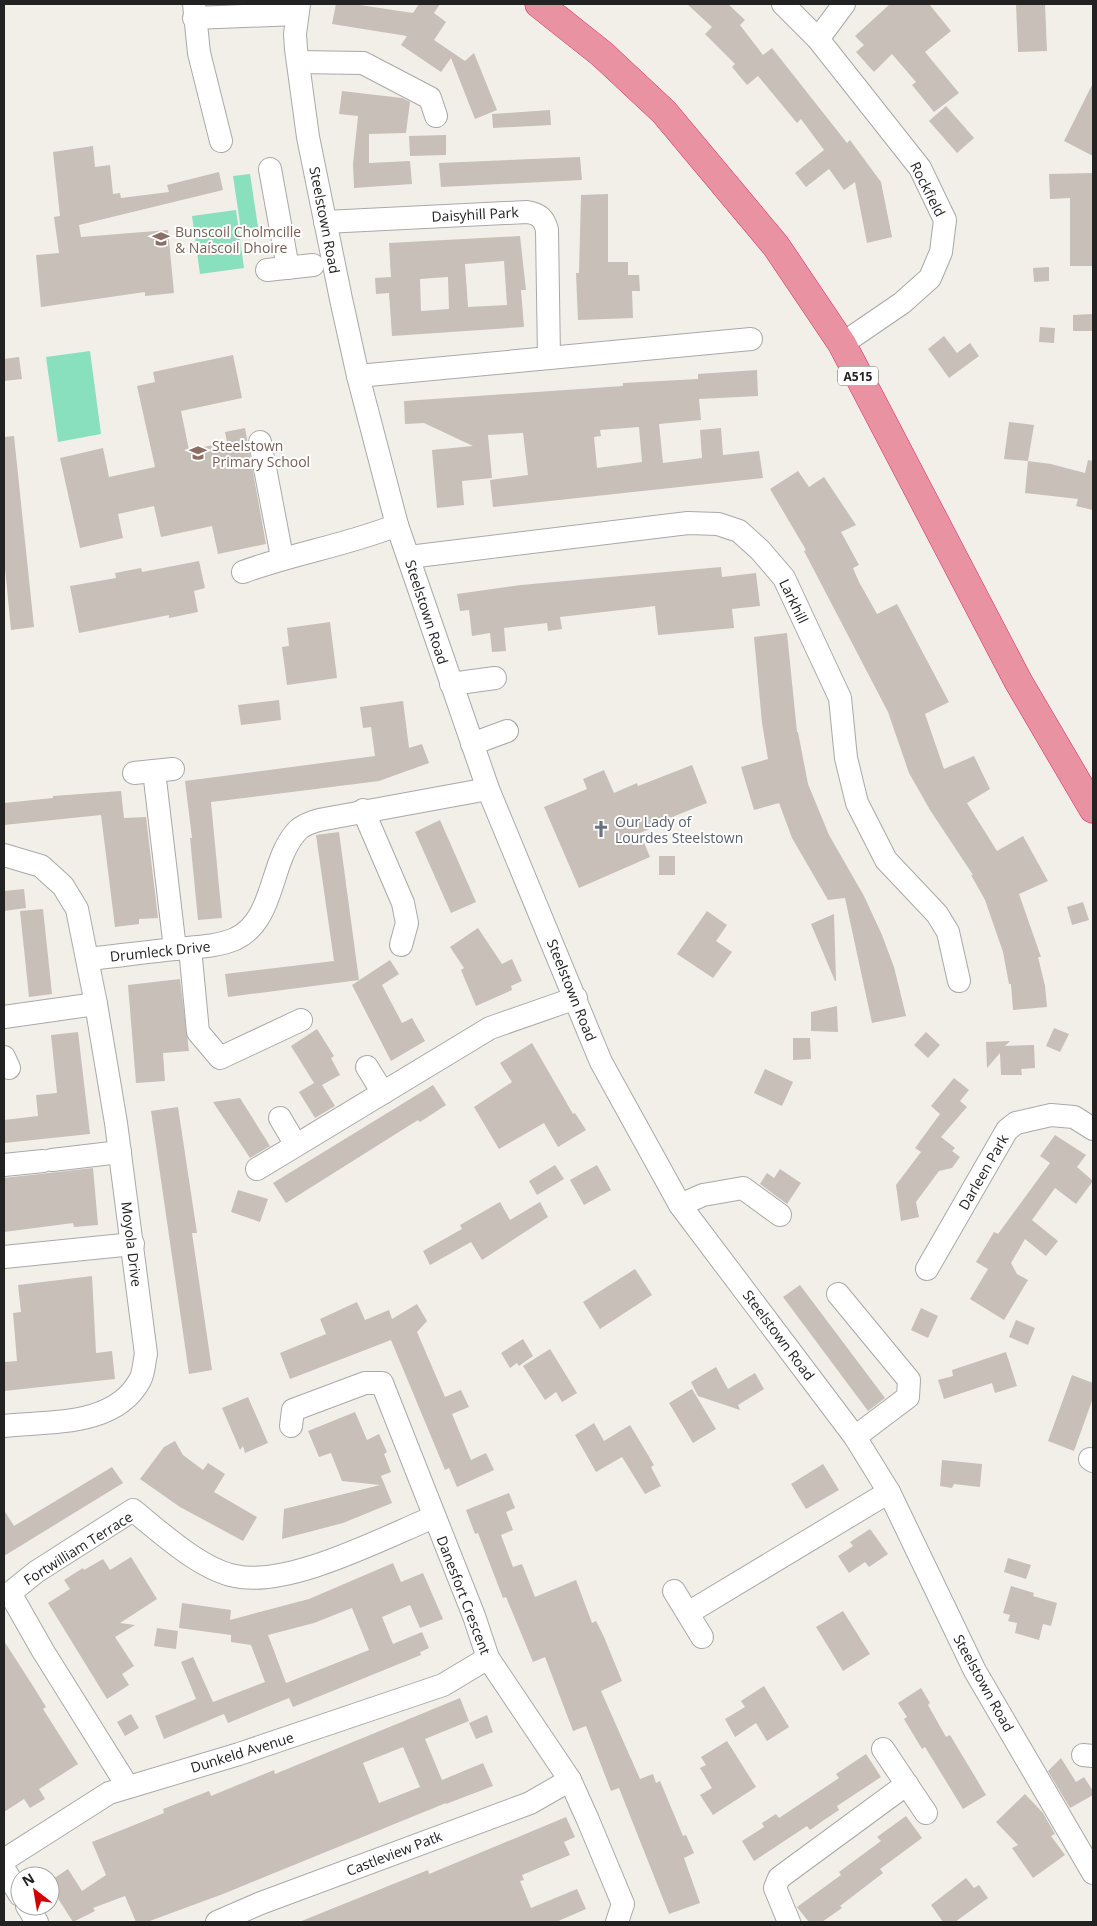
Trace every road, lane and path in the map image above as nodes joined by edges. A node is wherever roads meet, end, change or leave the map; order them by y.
1 (540, 4) edge
2 (783, 4) edge
3 (844, 4) edge
4 (298, 9) edge
5 (194, 11) edge
6 (818, 40) junction
7 (298, 62) junction
8 (436, 116) dead end
9 (221, 141) dead end
10 (270, 169) dead end
11 (326, 222) junction
12 (313, 265) dead end
13 (751, 338) dead end
14 (842, 344) junction
15 (549, 358) junction
16 (358, 376) junction
17 (260, 442) dead end
18 (397, 525) junction
19 (409, 557) junction
20 (282, 558) junction
21 (243, 572) dead end
22 (495, 678) dead end
23 (451, 684) junction
24 (507, 731) dead end
25 (472, 744) junction
26 (154, 771) dead end
27 (488, 789) junction
28 (363, 810) junction
29 (1093, 810) edge
30 (4, 855) edge
31 (401, 945) dead end
32 (183, 948) junction
33 (88, 959) junction
34 (959, 981) dead end
35 (576, 998) junction
36 (96, 1004) junction
37 (4, 1017) edge
38 (301, 1020) dead end
39 (367, 1068) dead end
40 (383, 1093) junction
41 (280, 1117) dead end
42 (1093, 1129) edge
43 (296, 1145) junction
44 (120, 1152) junction
45 (4, 1165) edge
46 (257, 1169) dead end
47 (680, 1205) junction
48 (780, 1215) dead end
49 (133, 1244) junction
50 (4, 1258) edge
51 (927, 1269) dead end
52 (838, 1294) dead end
53 (4, 1426) edge
54 (291, 1426) dead end
55 (855, 1437) junction
56 (889, 1492) junction
57 (434, 1517) junction
58 (674, 1591) dead end
59 (688, 1613) junction
60 (702, 1636) dead end
61 (488, 1658) junction
62 (883, 1749) dead end
63 (570, 1780) junction
64 (907, 1784) junction
65 (128, 1786) junction
66 (926, 1813) dead end
67 (4, 1860) edge
68 (1093, 1873) edge
69 (217, 1922) edge
70 (618, 1922) edge
71 (789, 1922) edge

1 - 14 highway, A515
2 - 6 street, Rockfield
3 - 6 street
4 - 5 street
4 - 7 street, Steelstown Road
5 - 9 street
6 - 14 street, Rockfield
7 - 8 street
7 - 11 street, Steelstown Road
10 - 12 street
11 - 15 street, Daisyhill Park
11 - 16 street, Steelstown Road
13 - 15 street
14 - 29 highway, A515
15 - 16 street
16 - 18 street, Steelstown Road
17 - 20 street
18 - 19 street, Steelstown Road
18 - 20 street
19 - 23 street, Steelstown Road
19 - 34 street, Larkhill
20 - 21 street
22 - 23 street
23 - 25 street, Steelstown Road
24 - 25 street
25 - 27 street, Steelstown Road
26 - 32 street
27 - 28 street, Drumleck Drive
27 - 35 street, Steelstown Road
28 - 31 street
28 - 32 street, Drumleck Drive
30 - 33 street
32 - 33 street, Drumleck Drive
32 - 38 street
33 - 36 street, Moyola Drive
35 - 40 street
35 - 47 street, Steelstown Road
36 - 37 street
36 - 44 street, Moyola Drive
39 - 40 street
40 - 43 street
41 - 43 street
42 - 51 street, Darleen Park
43 - 46 street
44 - 45 street
44 - 49 street, Moyola Drive
47 - 48 street
47 - 55 street, Steelstown Road
49 - 50 street
49 - 53 street, Moyola Drive
52 - 55 street
54 - 57 street, Danesfort Crescent
55 - 56 street, Steelstown Road
56 - 59 street
56 - 68 street, Steelstown Road
57 - 61 street, Danesfort Crescent
57 - 65 street, Fortwilliam Terrace
58 - 59 street
59 - 60 street
61 - 63 street, Danesfort Crescent
61 - 65 street, Dunkeld Avenue
62 - 64 street
63 - 69 street, Castleview Patk
63 - 70 street, Danesfort Crescent
64 - 66 street
64 - 71 street
65 - 67 street, Dunkeld Avenue

